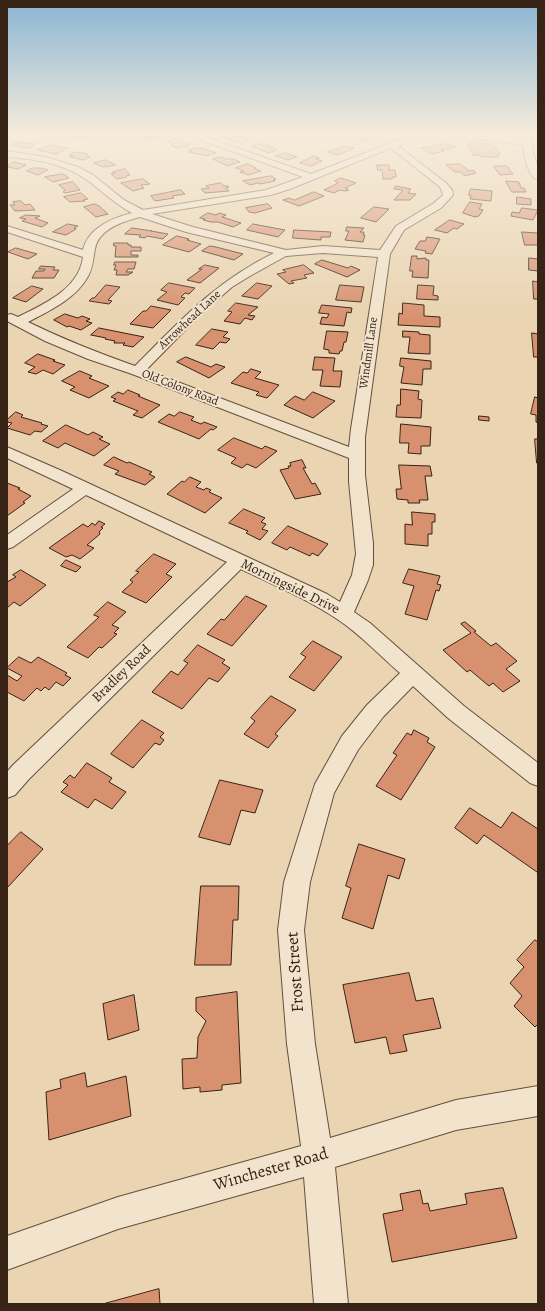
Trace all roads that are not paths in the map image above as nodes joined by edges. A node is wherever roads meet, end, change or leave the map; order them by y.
1 (114, 197) edge
2 (237, 197) edge
3 (446, 197) edge
4 (141, 213) junction
5 (7, 229) edge
6 (286, 253) junction
7 (87, 254) junction
8 (384, 254) junction
9 (13, 319) edge
10 (137, 371) junction
11 (7, 452) edge
12 (356, 455) junction
13 (85, 488) junction
14 (7, 543) edge
15 (238, 562) junction
16 (344, 614) junction
17 (412, 674) junction
18 (12, 774) edge
19 (538, 776) edge
20 (538, 1101) edge
21 (318, 1157) junction
22 (7, 1253) edge
23 (331, 1304) edge

1 - 4 street
2 - 4 street
3 - 8 street, Windmill Lane
4 - 6 street
4 - 7 street
5 - 7 street
6 - 8 street, Arrowhead Lane
6 - 10 street, Arrowhead Lane
7 - 9 street
8 - 12 street, Windmill Lane
9 - 10 street, Old Colony Road
10 - 12 street, Old Colony Road
11 - 13 street, Morningside Drive
12 - 16 street, Windmill Lane
13 - 14 street
13 - 15 street, Morningside Drive
15 - 16 street, Morningside Drive
15 - 18 street, Bradley Road
16 - 17 street, Morningside Drive
17 - 19 street, Morningside Drive
17 - 21 street, Frost Street
20 - 21 street, Winchester Road
21 - 22 street, Winchester Road
21 - 23 street, Frost Street

